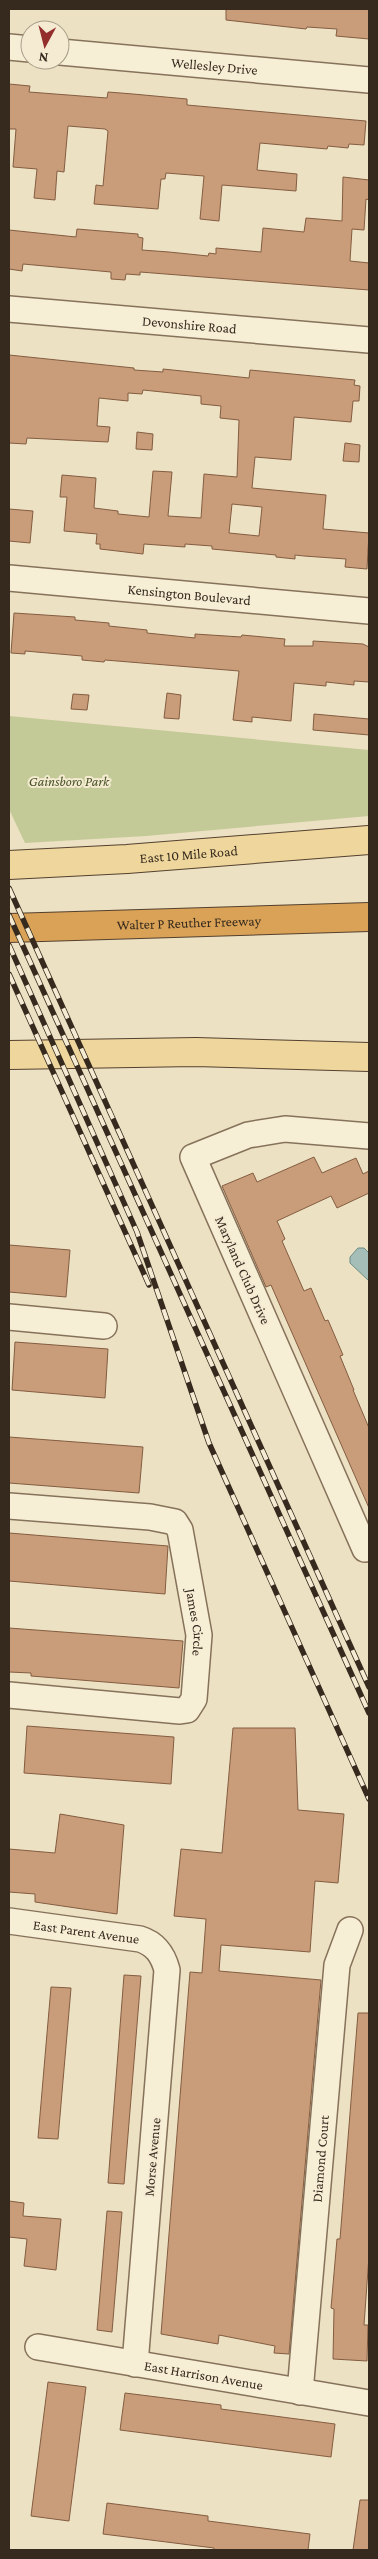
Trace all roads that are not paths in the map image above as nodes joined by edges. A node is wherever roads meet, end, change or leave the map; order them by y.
1 (70, 53) edge
2 (369, 80) edge
3 (9, 309) edge
4 (369, 340) edge
5 (9, 578) edge
6 (369, 611) edge
7 (369, 840) edge
8 (9, 864) edge
9 (369, 918) edge
10 (9, 928) edge
11 (9, 1055) edge
12 (369, 1057) edge
13 (369, 1136) edge
14 (9, 1317) edge
15 (104, 1326) dead end
16 (9, 1506) edge
17 (365, 1549) dead end
18 (9, 1696) edge
19 (9, 1921) edge
20 (350, 1930) dead end
21 (160, 1952) joint
22 (38, 2347) dead end
23 (135, 2364) junction
24 (300, 2392) junction
25 (369, 2403) edge

1 - 2 street, Wellesley Drive
3 - 4 street, Devonshire Road
5 - 6 street, Kensington Boulevard
7 - 8 main road, East 10 Mile Road
9 - 10 highway, Walter P Reuther Freeway
11 - 12 main road
13 - 17 street, Maryland Club Drive
14 - 15 street
16 - 18 street, James Circle
19 - 21 street, East Parent Avenue
20 - 24 street, Diamond Court
21 - 23 street, Morse Avenue
22 - 23 street, East Harrison Avenue
23 - 24 street, East Harrison Avenue
24 - 25 street, East Harrison Avenue

